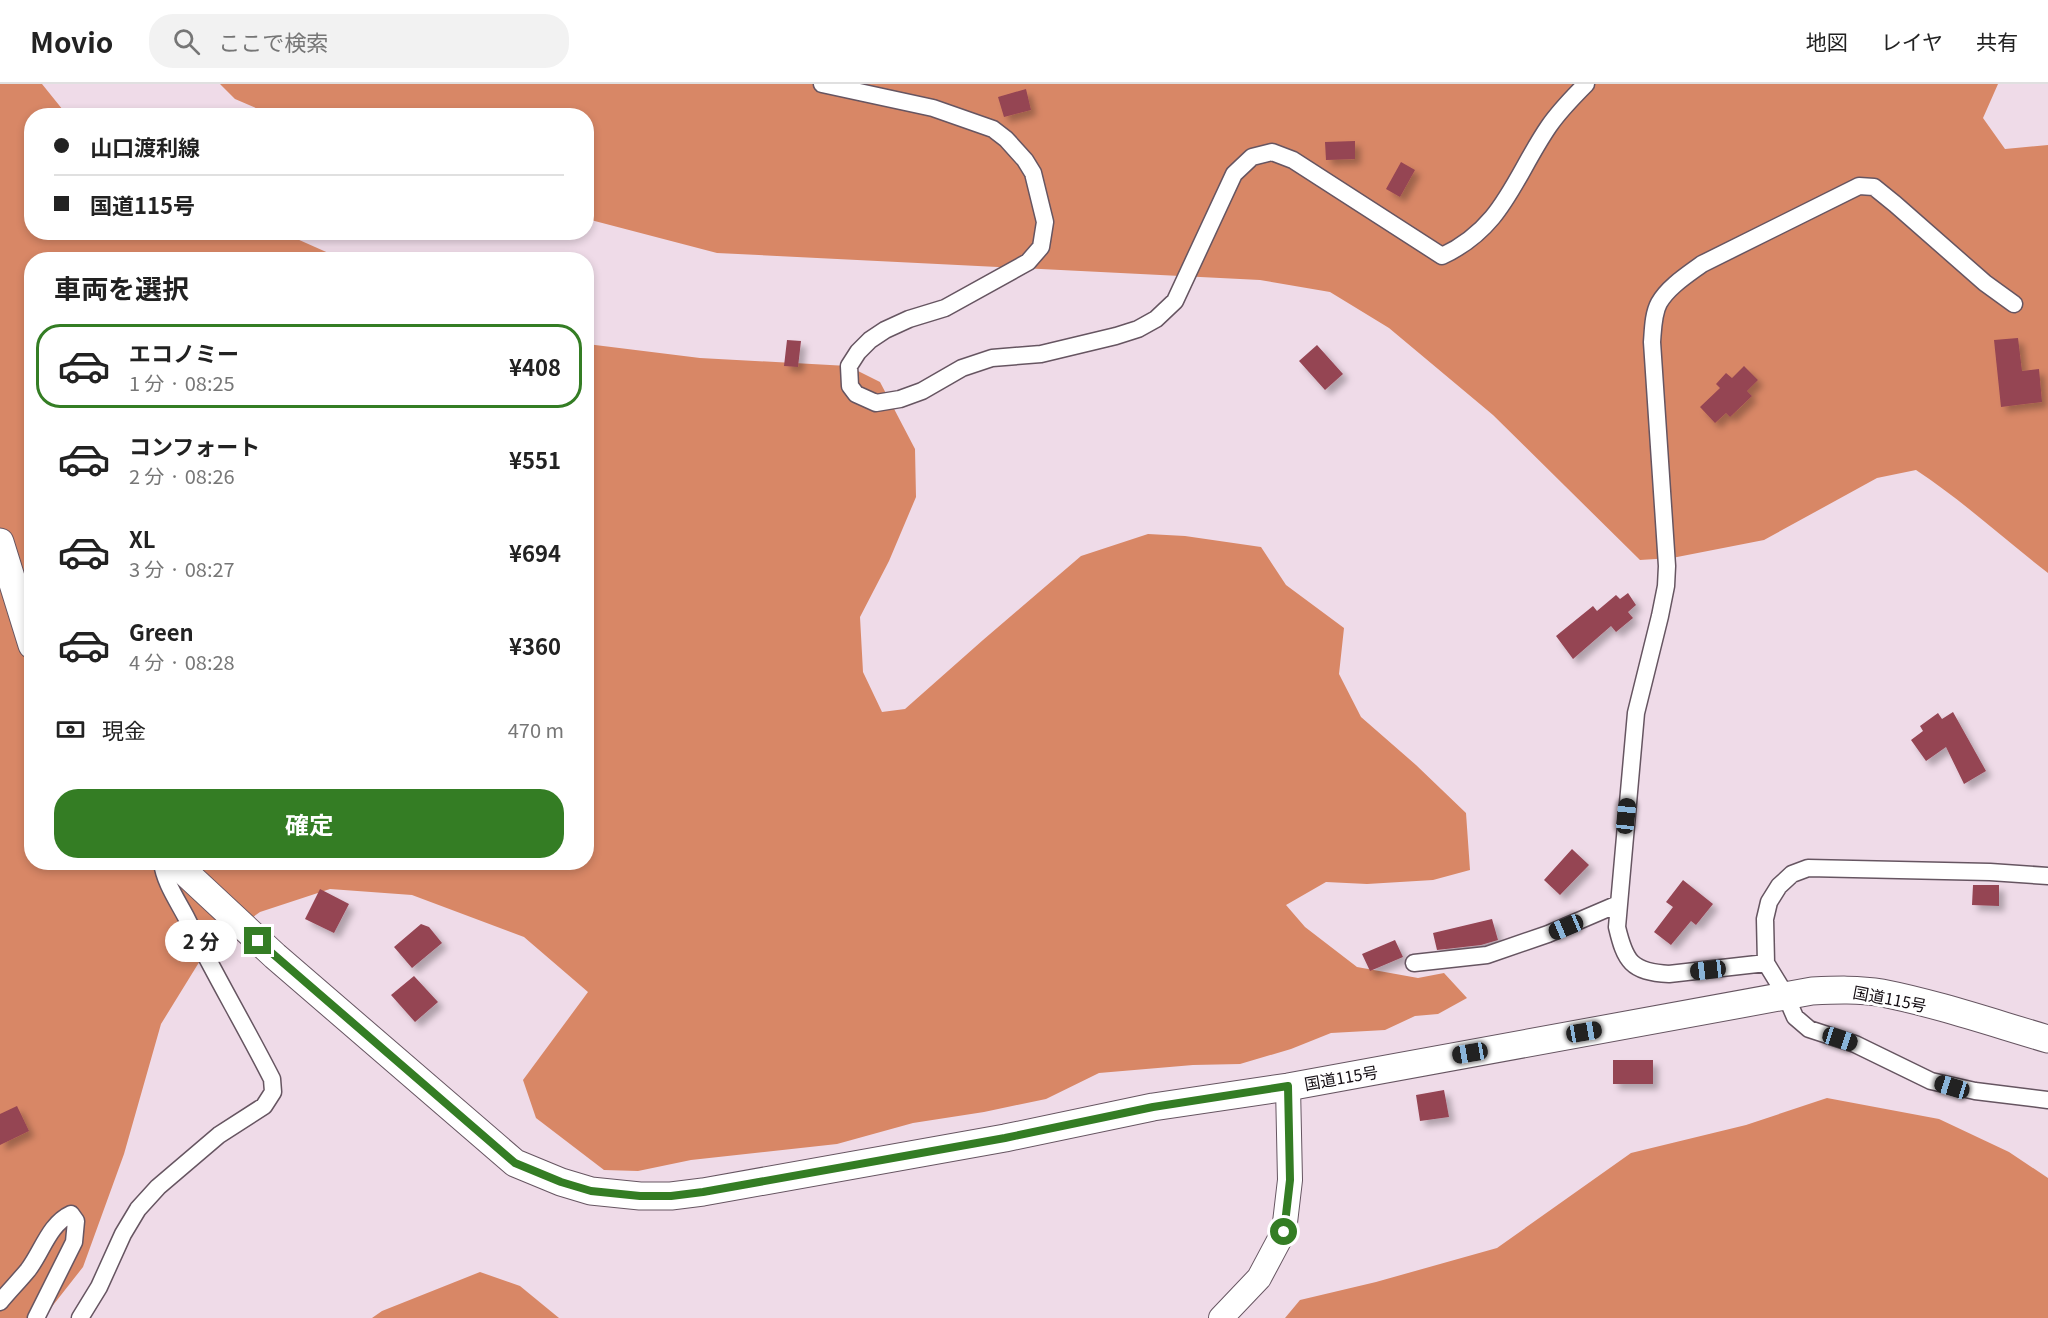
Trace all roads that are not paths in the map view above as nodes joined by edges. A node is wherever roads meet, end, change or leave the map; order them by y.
1 (822, 84) edge
2 (1586, 84) edge
3 (2014, 304) dead end
4 (0, 542) edge
5 (24, 619) edge
6 (163, 870) edge
7 (183, 870) edge
8 (2048, 876) edge
9 (1618, 904) junction
10 (1414, 963) dead end
11 (1766, 963) junction
12 (1785, 994) junction
13 (2048, 1039) edge
14 (1288, 1086) junction
15 (2048, 1100) edge
16 (0, 1302) edge
17 (36, 1318) edge
18 (80, 1318) edge
19 (1221, 1318) edge

1 - 2 street
3 - 9 street
4 - 5 highway
6 - 18 street
7 - 14 highway, 国道115号
8 - 11 street
9 - 10 street
9 - 11 street
11 - 12 street
12 - 13 highway, 国道115号
12 - 14 highway, 国道115号
12 - 15 street
14 - 19 main road
16 - 17 street

